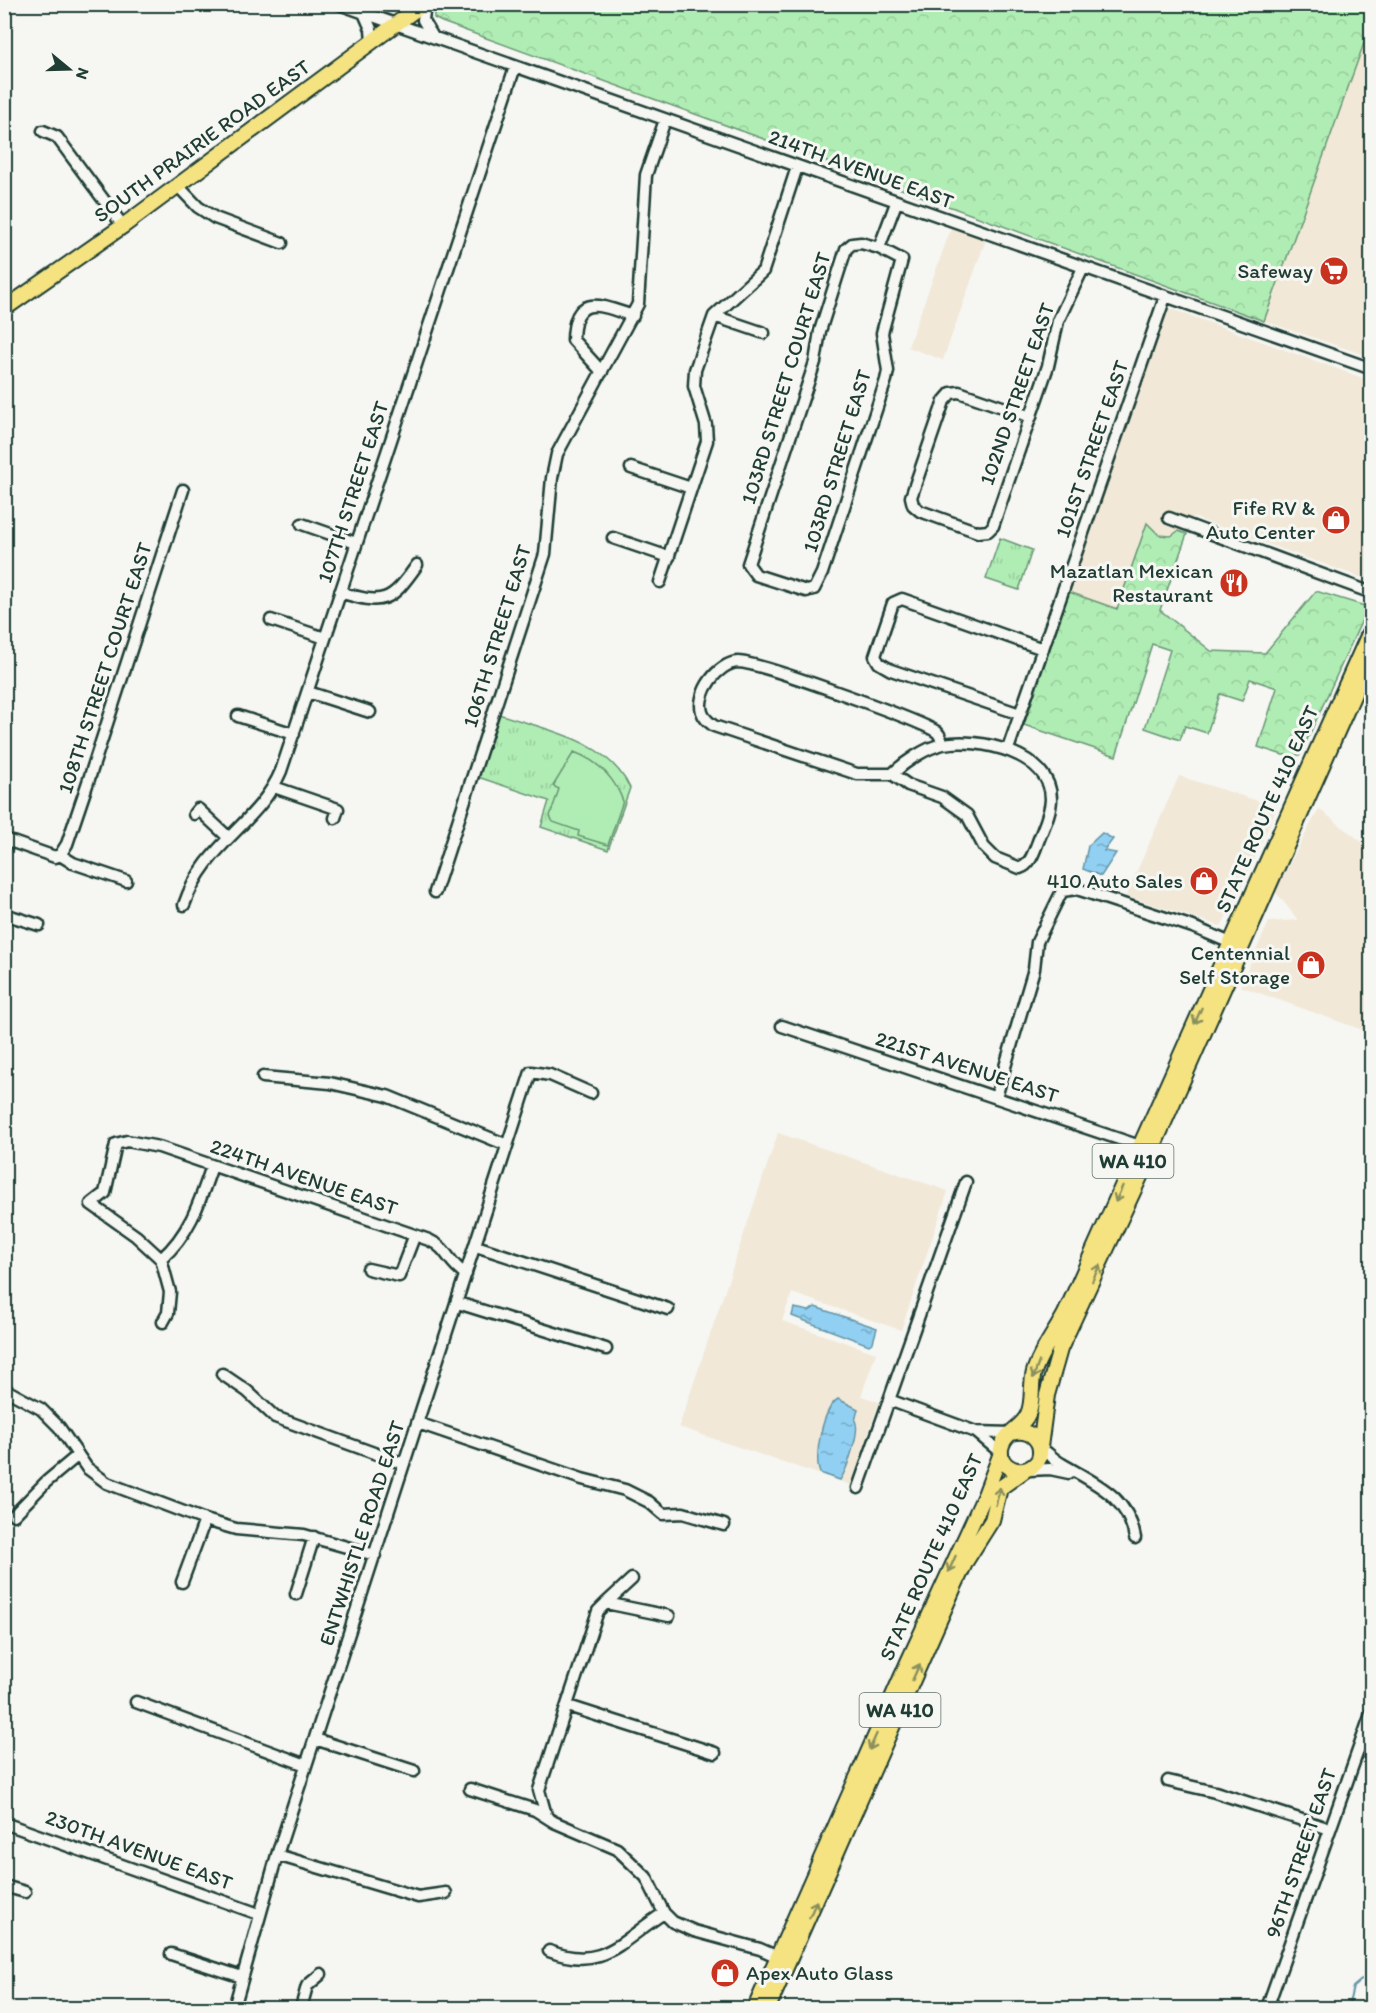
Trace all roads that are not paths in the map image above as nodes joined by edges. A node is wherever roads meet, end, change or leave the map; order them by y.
1 (339, 4) edge
2 (424, 4) edge
3 (364, 14) junction
4 (396, 25) junction
5 (433, 38) junction
6 (372, 42) junction
7 (515, 67) junction
8 (665, 120) junction
9 (44, 131) dead end
10 (797, 167) junction
11 (178, 186) junction
12 (896, 203) junction
13 (123, 226) junction
14 (282, 243) dead end
15 (879, 248) junction
16 (1083, 268) junction
17 (1165, 297) junction
18 (4, 309) edge
19 (633, 316) junction
20 (714, 316) junction
21 (764, 333) dead end
22 (1371, 369) edge
23 (602, 372) junction
24 (1031, 417) junction
25 (631, 468) dead end
26 (692, 488) junction
27 (183, 490) dead end
28 (1169, 518) dead end
29 (302, 524) dead end
30 (613, 538) dead end
31 (356, 543) junction
32 (669, 557) junction
33 (417, 565) dead end
34 (660, 582) dead end
35 (810, 590) joint
36 (340, 592) junction
37 (1371, 593) edge
38 (271, 620) dead end
39 (1371, 627) edge
40 (325, 638) junction
41 (1043, 648) junction
42 (1371, 653) edge
43 (308, 692) junction
44 (370, 712) dead end
45 (1020, 714) junction
46 (238, 716) dead end
47 (294, 734) junction
48 (943, 744) junction
49 (1008, 749) junction
50 (892, 774) junction
51 (274, 787) junction
52 (194, 813) dead end
53 (335, 818) dead end
54 (228, 837) junction
55 (4, 839) edge
56 (60, 855) junction
57 (126, 881) dead end
58 (435, 892) dead end
59 (184, 905) dead end
60 (4, 914) edge
61 (39, 925) dead end
62 (1236, 945) junction
63 (782, 1026) dead end
64 (263, 1077) dead end
65 (591, 1094) dead end
66 (996, 1097) junction
67 (507, 1145) junction
68 (1140, 1146) junction
69 (212, 1166) junction
70 (966, 1182) dead end
71 (414, 1237) junction
72 (476, 1246) junction
73 (162, 1258) junction
74 (368, 1269) dead end
75 (466, 1274) junction
76 (458, 1303) junction
77 (668, 1309) dead end
78 (163, 1322) dead end
79 (606, 1349) dead end
80 (222, 1374) dead end
81 (4, 1389) edge
82 (889, 1400) junction
83 (418, 1423) junction
84 (976, 1432) junction
85 (1012, 1433) junction
86 (1040, 1447) junction
87 (1000, 1453) junction
88 (77, 1456) junction
89 (404, 1464) junction
90 (1026, 1470) junction
91 (1086, 1478) junction
92 (858, 1488) dead end
93 (14, 1515) dead end
94 (206, 1520) junction
95 (723, 1525) dead end
96 (314, 1537) junction
97 (1135, 1538) dead end
98 (375, 1556) junction
99 (632, 1579) dead end
100 (182, 1582) dead end
101 (296, 1594) dead end
102 (606, 1603) junction
103 (669, 1616) dead end
104 (136, 1702) dead end
105 (567, 1706) junction
106 (1371, 1711) edge
107 (315, 1738) junction
108 (715, 1753) dead end
109 (306, 1765) junction
110 (414, 1771) dead end
111 (1168, 1781) dead end
112 (470, 1789) dead end
113 (546, 1815) junction
114 (4, 1823) edge
115 (1330, 1829) junction
116 (277, 1855) junction
117 (4, 1886) edge
118 (25, 1892) dead end
119 (446, 1893) dead end
120 (664, 1913) junction
121 (259, 1914) junction
122 (549, 1951) dead end
123 (171, 1954) dead end
124 (783, 1959) junction
125 (321, 1974) dead end
126 (242, 1977) junction
127 (234, 2008) edge
128 (301, 2008) edge
129 (755, 2008) edge
130 (768, 2008) edge
131 (1267, 2008) edge

1 - 3 street, 214TH AVENUE EAST
2 - 4 main road, SOUTH PRAIRIE ROAD EAST
2 - 5 street
3 - 4 street, 214TH AVENUE EAST
3 - 6 street
4 - 5 street, 214TH AVENUE EAST
4 - 6 main road, SOUTH PRAIRIE ROAD EAST
5 - 7 street, 214TH AVENUE EAST
6 - 11 main road, SOUTH PRAIRIE ROAD EAST
7 - 8 street, 214TH AVENUE EAST
7 - 31 street, 107TH STREET EAST
8 - 10 street, 214TH AVENUE EAST
8 - 19 street, 106TH STREET EAST
9 - 13 street
10 - 12 street, 214TH AVENUE EAST
10 - 20 street
11 - 13 main road, SOUTH PRAIRIE ROAD EAST
11 - 14 street
12 - 15 street
12 - 16 street, 214TH AVENUE EAST
13 - 18 main road, SOUTH PRAIRIE ROAD EAST
15 - 35 street, 103RD STREET EAST
15 - 35 street, 103RD STREET COURT EAST
16 - 17 street, 214TH AVENUE EAST
16 - 24 street, 102ND STREET EAST
17 - 22 street, 214TH AVENUE EAST
17 - 41 street, 101ST STREET EAST
19 - 23 street, 106TH STREET EAST
19 - 23 street
20 - 21 street
20 - 26 street
23 - 58 street, 106TH STREET EAST
24 - 24 street, 102ND STREET EAST
25 - 26 street
26 - 32 street
27 - 56 street, 108TH STREET COURT EAST
28 - 37 street
29 - 31 street
30 - 32 street
31 - 36 street, 107TH STREET EAST
32 - 34 street
33 - 36 street
36 - 40 street, 107TH STREET EAST
38 - 40 street
39 - 62 main road, STATE ROUTE 410 EAST / WA 410
40 - 43 street, 107TH STREET EAST
41 - 45 street, 101ST STREET EAST
41 - 45 street
42 - 62 main road, STATE ROUTE 410 EAST / WA 410
43 - 44 street
43 - 47 street, 107TH STREET EAST
45 - 49 street, 101ST STREET EAST
46 - 47 street
47 - 51 street, 107TH STREET EAST
48 - 49 street
48 - 50 street
48 - 50 street
49 - 50 street
51 - 53 street
51 - 54 street, 107TH STREET EAST
52 - 54 street
54 - 59 street, 107TH STREET EAST
55 - 56 street
56 - 57 street
60 - 61 street
62 - 66 street
62 -> 68 main road, STATE ROUTE 410 EAST / WA 410
86 -> 62 main road, STATE ROUTE 410 EAST / WA 410
63 - 66 street, 221ST AVENUE EAST
64 - 67 street
65 - 67 street, ENTWHISTLE ROAD EAST
66 - 68 street, 221ST AVENUE EAST
67 - 72 street, ENTWHISTLE ROAD EAST
68 -> 85 main road, STATE ROUTE 410 EAST / WA 410
69 - 71 street, 224TH AVENUE EAST
69 - 73 street
69 - 73 street, 224TH AVENUE EAST
70 - 82 street
71 - 74 street
71 - 75 street, 224TH AVENUE EAST
72 - 75 street, ENTWHISTLE ROAD EAST
72 - 77 street
73 - 78 street
75 - 76 street, ENTWHISTLE ROAD EAST
76 - 79 street
76 - 83 street, ENTWHISTLE ROAD EAST
80 - 89 street
81 - 88 street
82 - 84 street
82 - 92 street
83 - 89 street, ENTWHISTLE ROAD EAST
83 - 95 street
84 - 85 street
84 - 87 street
85 - 86 main road
85 - 87 main road, WA 410
86 - 90 main road, WA 410
86 - 91 street
87 - 90 main road
87 -> 124 main road, STATE ROUTE 410 EAST / WA 410
88 - 93 street
88 - 94 street
89 - 98 street, ENTWHISTLE ROAD EAST
90 - 91 street
124 -> 90 main road, STATE ROUTE 410 EAST / WA 410
91 - 97 street
94 - 96 street
94 - 100 street
96 - 98 street
96 - 101 street
98 - 107 street, ENTWHISTLE ROAD EAST
99 - 102 street
102 - 103 street
102 - 105 street
104 - 109 street
105 - 108 street
105 - 113 street
106 - 115 street, 96TH STREET EAST
107 - 109 street, ENTWHISTLE ROAD EAST
107 - 110 street
109 - 116 street, ENTWHISTLE ROAD EAST
111 - 115 street
112 - 113 street
113 - 120 street
114 - 121 street, 230TH AVENUE EAST
115 - 131 street, 96TH STREET EAST
116 - 119 street
116 - 121 street, ENTWHISTLE ROAD EAST
117 - 118 street
120 - 122 street
120 - 124 street
121 - 126 street, ENTWHISTLE ROAD EAST
123 - 126 street
124 - 129 main road, STATE ROUTE 410 EAST / WA 410
124 - 130 main road, STATE ROUTE 410 EAST / WA 410
125 - 128 street
126 - 127 street, ENTWHISTLE ROAD EAST

